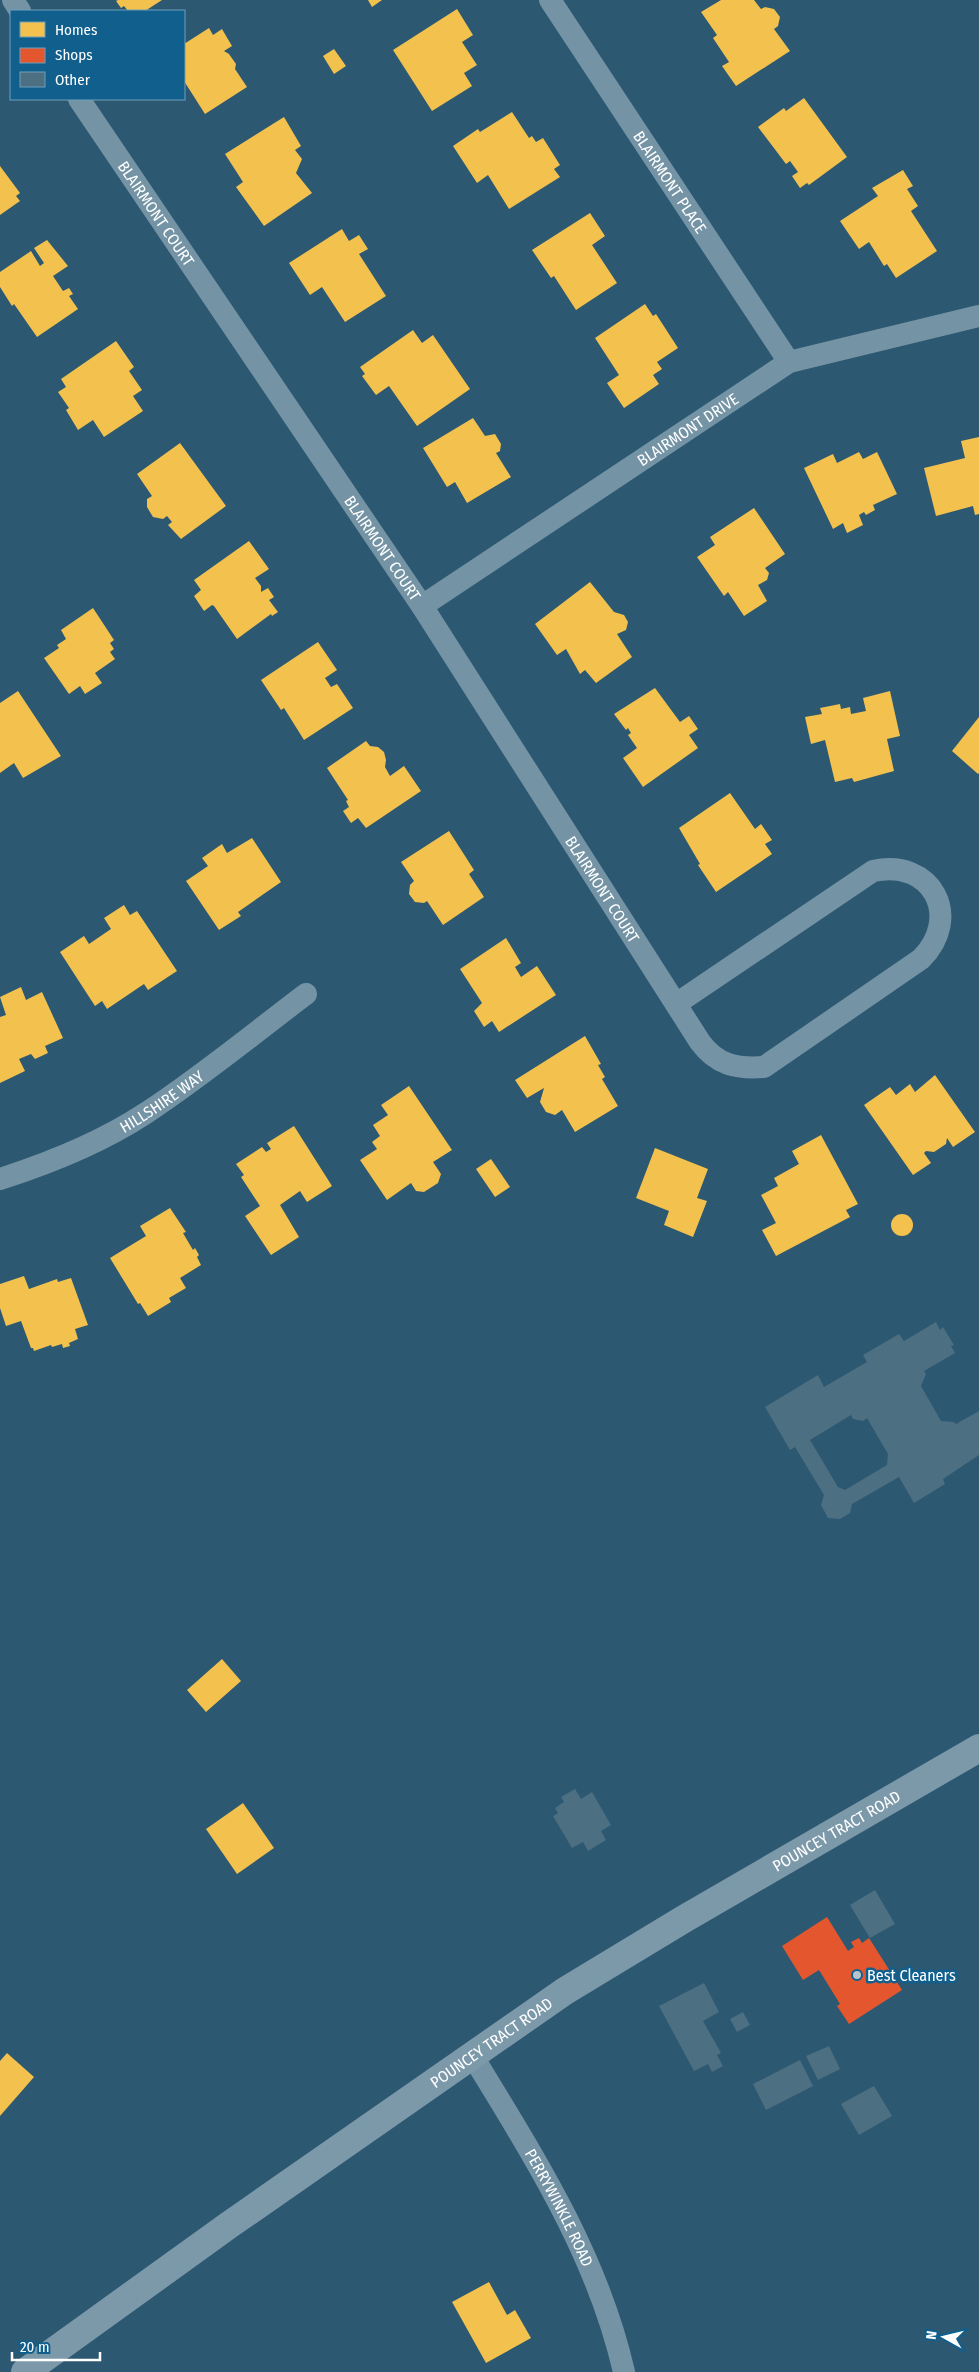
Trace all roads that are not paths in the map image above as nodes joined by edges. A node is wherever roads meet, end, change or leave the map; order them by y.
1 (550, 0) edge
2 (81, 100) edge
3 (979, 316) edge
4 (789, 362) junction
5 (422, 606) junction
6 (306, 994) dead end
7 (676, 1004) junction
8 (0, 1179) edge
9 (979, 1748) edge
10 (472, 2055) junction
11 (26, 2372) edge
12 (624, 2372) edge

1 - 4 street, BLAIRMONT PLACE
2 - 5 street, BLAIRMONT COURT
3 - 4 street, BLAIRMONT DRIVE
4 - 5 street, BLAIRMONT DRIVE
5 - 7 street, BLAIRMONT COURT
6 - 8 street, HILLSHIRE WAY
7 - 7 street, BLAIRMONT COURT
9 - 10 main road, POUNCEY TRACT ROAD
10 - 11 main road, POUNCEY TRACT ROAD
10 - 12 street, PERRYWINKLE ROAD

